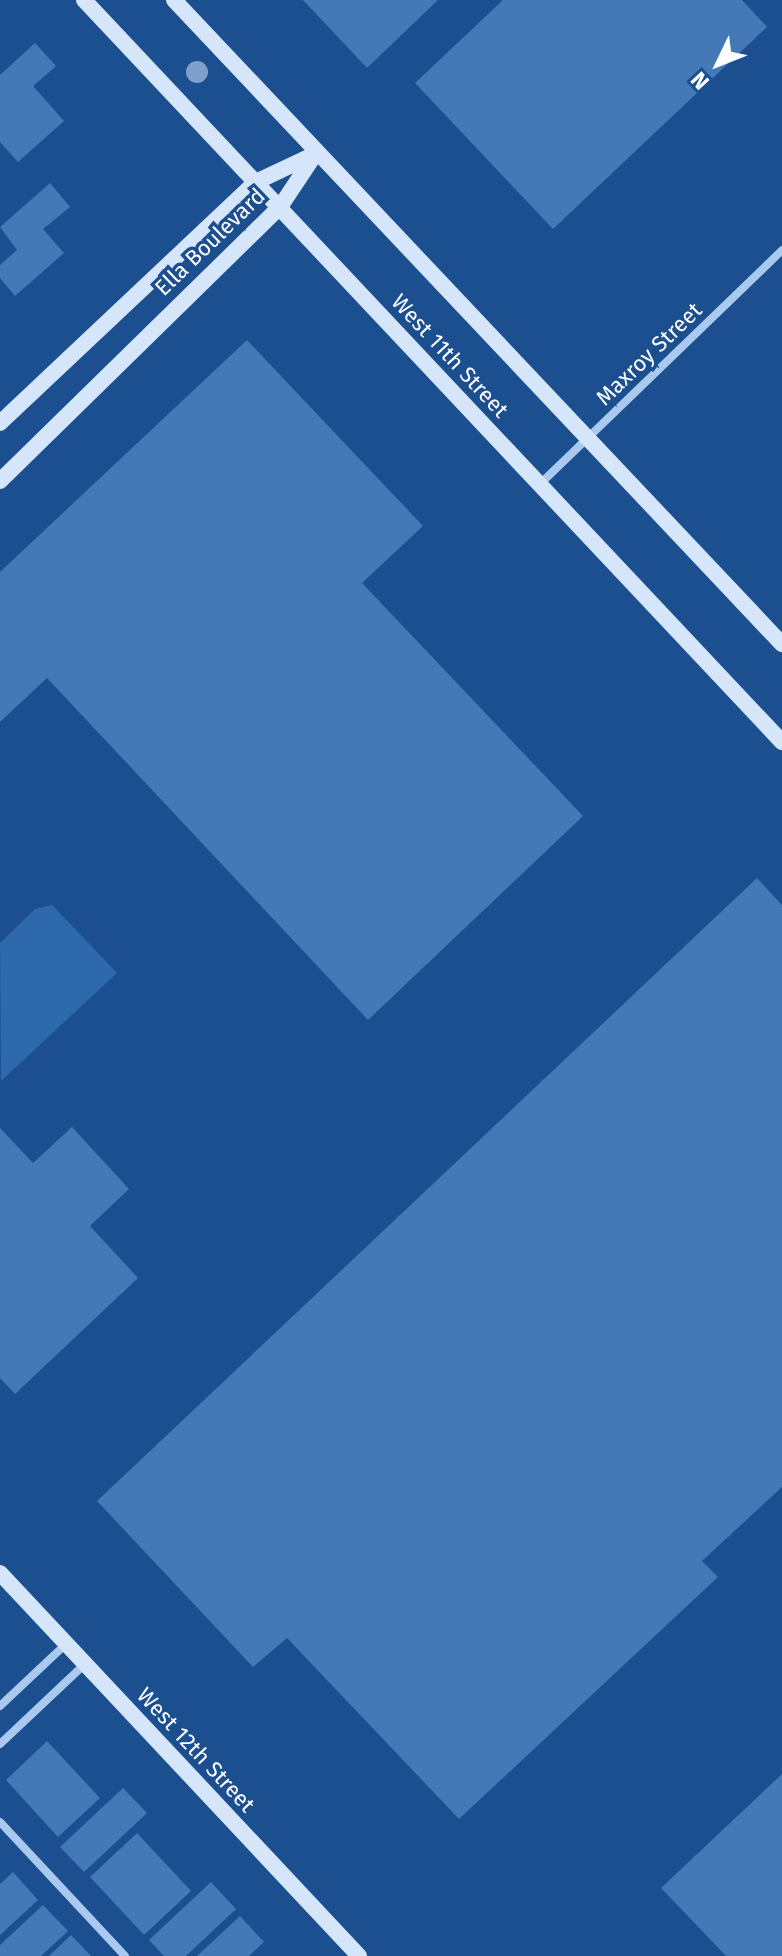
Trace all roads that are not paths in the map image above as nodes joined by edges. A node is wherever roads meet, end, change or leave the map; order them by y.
1 (84, 0) edge
2 (174, 0) edge
3 (316, 153) junction
4 (256, 182) junction
5 (280, 207) junction
6 (782, 250) edge
7 (0, 423) edge
8 (587, 439) junction
9 (0, 481) edge
10 (540, 484) junction
11 (782, 644) edge
12 (782, 742) edge
13 (0, 1573) edge
14 (66, 1644) junction
15 (85, 1664) junction
16 (0, 1706) edge
17 (0, 1744) edge
18 (0, 1822) edge
19 (125, 1956) edge
20 (359, 1956) edge

1 - 4 main road, West 11th Street
2 - 3 main road, West 11th Street
3 - 4 main road, Ella Boulevard
3 - 5 main road, Ella Boulevard
3 - 8 main road, West 11th Street
4 - 5 main road, West 11th Street
4 - 7 main road, Ella Boulevard
5 - 9 main road, Ella Boulevard
5 - 10 main road, West 11th Street
6 - 8 street, Maxroy Street
8 - 10 street, Maxroy Street
8 - 11 main road, West 11th Street
10 - 12 main road, West 11th Street
13 - 14 main road, West 12th Street
14 - 15 main road, West 12th Street
14 - 16 street
15 - 17 street
15 - 20 main road, West 12th Street
18 - 19 street

